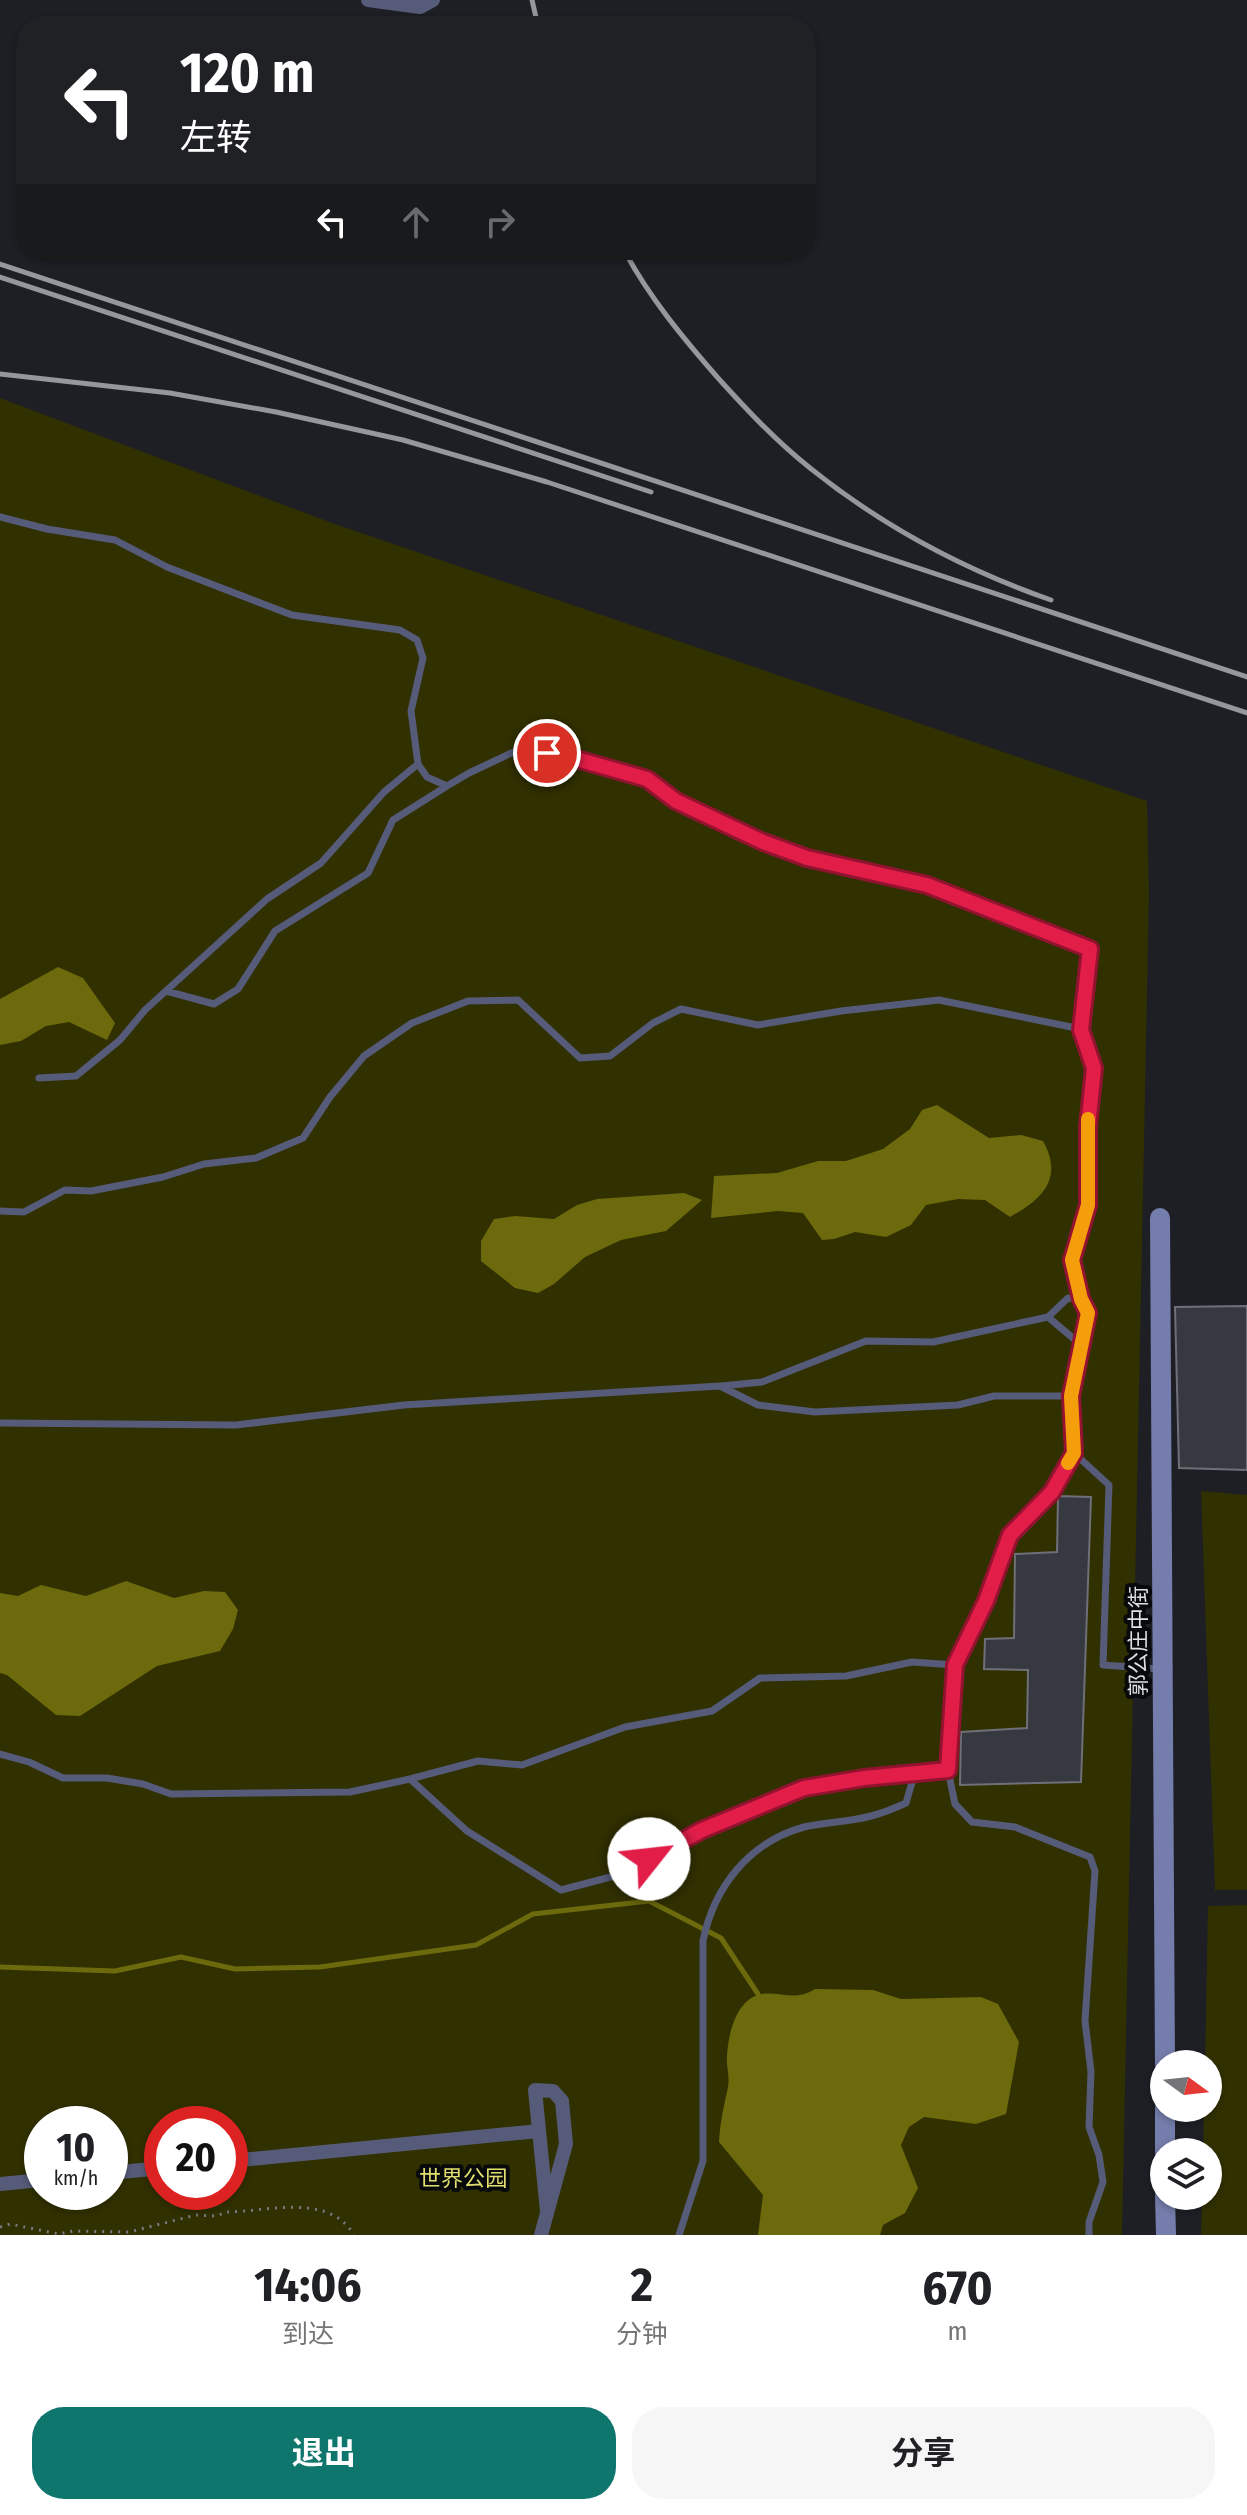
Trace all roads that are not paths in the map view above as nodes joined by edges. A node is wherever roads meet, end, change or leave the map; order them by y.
1 (368, 0) edge
2 (433, 0) edge
3 (0, 517) edge
4 (418, 764) junction
5 (447, 786) junction
6 (166, 991) junction
7 (1081, 1030) junction
8 (39, 1078) dead end
9 (0, 1211) edge
10 (1160, 1218) dead end
11 (1081, 1299) junction
12 (1048, 1317) junction
13 (1080, 1344) junction
14 (720, 1386) junction
15 (1071, 1396) junction
16 (0, 1423) edge
17 (1074, 1453) junction
18 (955, 1665) junction
19 (1162, 1669) junction
20 (0, 1754) edge
21 (948, 1770) junction
22 (915, 1772) junction
23 (410, 1779) junction
24 (1165, 2050) edge
25 (539, 2131) junction
26 (248, 2159) edge
27 (24, 2182) edge
28 (0, 2184) edge
29 (1165, 2210) edge
30 (547, 2211) junction
31 (541, 2235) edge
32 (679, 2235) edge
33 (1089, 2235) edge
34 (1166, 2235) edge

1 - 2 street
3 - 4 lane
4 - 5 lane
4 - 6 lane
5 - 6 lane
5 - 7 lane
6 - 8 lane
7 - 9 lane
7 - 11 lane
10 - 19 street, 郭公庄中街
11 - 12 lane
11 - 13 lane
12 - 13 lane
12 - 14 lane
13 - 15 lane
14 - 15 lane
14 - 16 lane
15 - 17 lane
17 - 18 lane
17 - 19 lane
18 - 21 lane
18 - 23 lane
19 - 24 street, 郭公庄中街
20 - 23 lane
21 - 22 lane
21 - 33 lane
22 - 23 lane
22 - 32 lane
25 - 26 street
25 - 30 street
25 - 30 street
27 - 28 street
29 - 34 street
30 - 31 street

